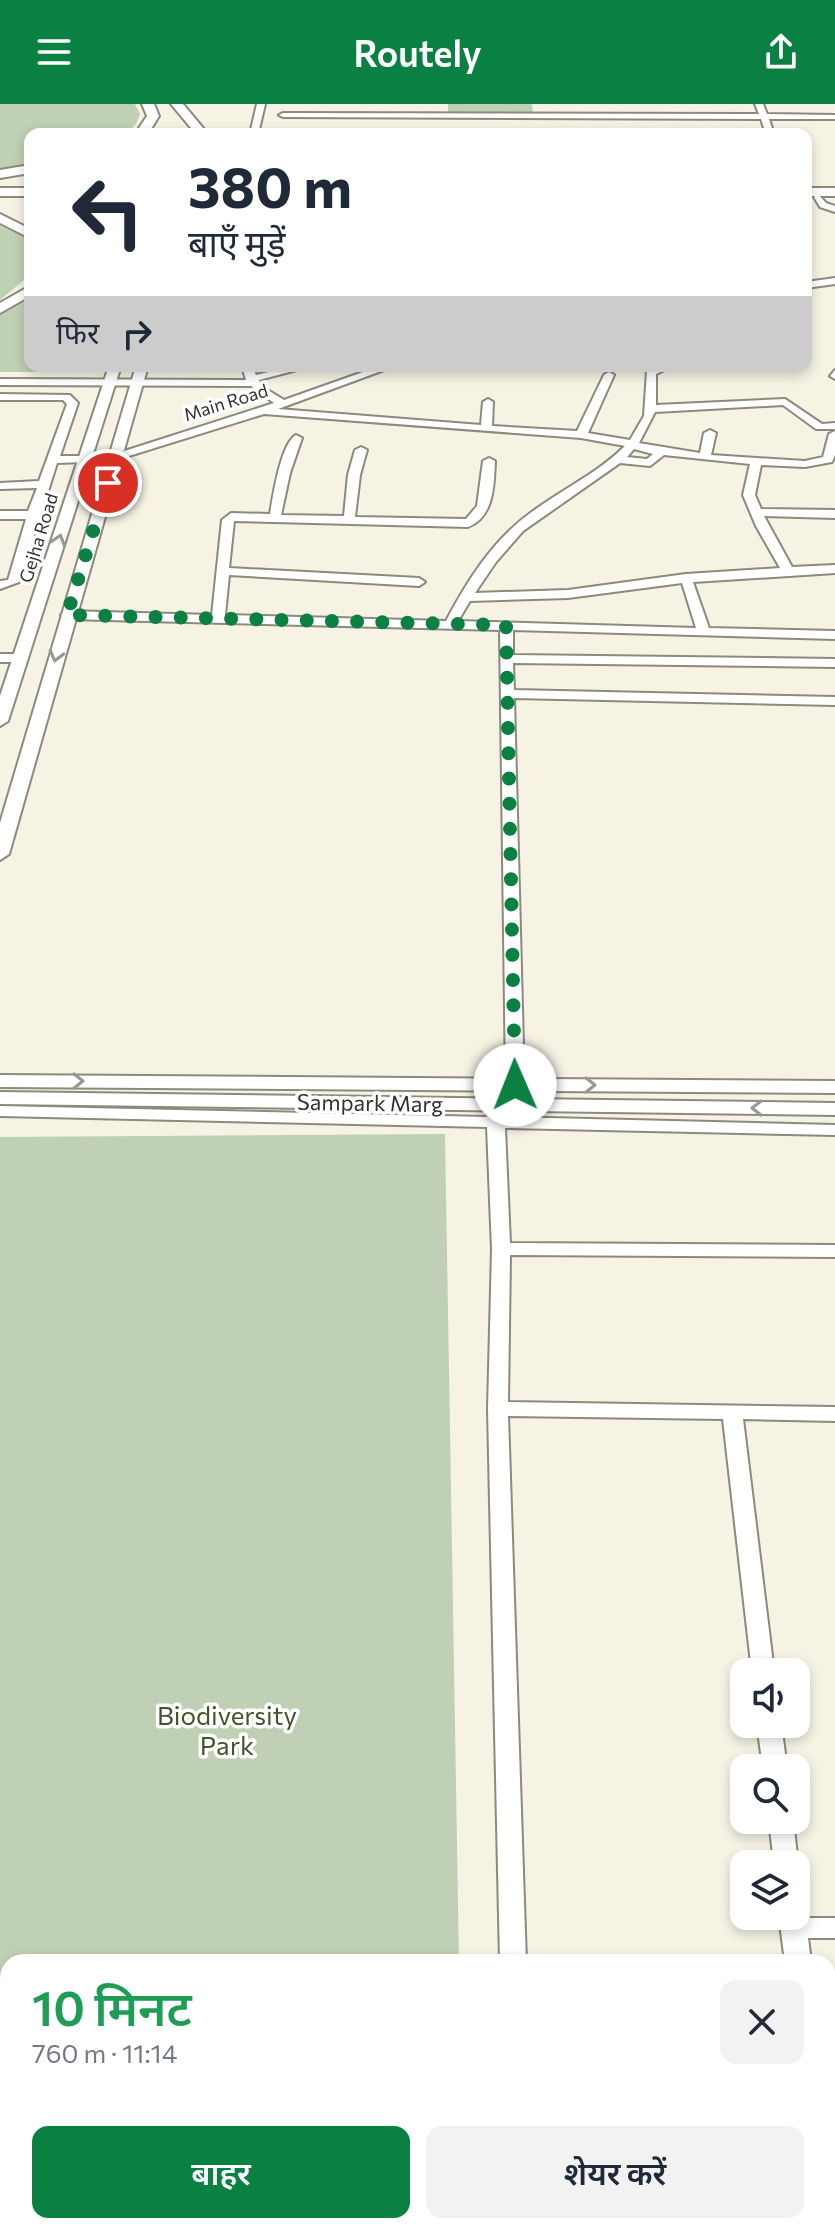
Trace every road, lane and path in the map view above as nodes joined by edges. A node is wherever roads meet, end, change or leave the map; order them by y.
1 (148, 104) edge
2 (177, 104) edge
3 (261, 104) edge
4 (440, 104) edge
5 (538, 104) edge
6 (759, 104) edge
7 (283, 115) dead end
8 (439, 116) junction
9 (540, 116) junction
10 (764, 117) junction
11 (835, 117) edge
12 (148, 128) edge
13 (196, 128) edge
14 (255, 128) edge
15 (768, 128) edge
16 (24, 170) edge
17 (0, 174) edge
18 (0, 190) edge
19 (24, 190) edge
20 (812, 195) edge
21 (835, 195) edge
22 (812, 197) edge
23 (835, 209) edge
24 (0, 218) edge
25 (24, 231) edge
26 (835, 281) edge
27 (812, 284) edge
28 (24, 294) edge
29 (0, 309) edge
30 (113, 372) edge
31 (140, 372) edge
32 (249, 372) edge
33 (285, 372) edge
34 (373, 372) edge
35 (652, 372) edge
36 (609, 375) dead end
37 (252, 381) junction
38 (0, 382) edge
39 (109, 383) junction
40 (136, 383) junction
41 (0, 397) edge
42 (488, 402) dead end
43 (283, 404) junction
44 (649, 409) junction
45 (263, 411) junction
46 (835, 426) edge
47 (486, 429) junction
48 (710, 433) dead end
49 (835, 434) edge
50 (581, 435) junction
51 (296, 438) dead end
52 (632, 445) junction
53 (361, 450) dead end
54 (661, 452) junction
55 (116, 457) junction
56 (705, 458) junction
57 (85, 459) junction
58 (615, 459) junction
59 (52, 460) junction
60 (489, 461) dead end
61 (756, 461) junction
62 (45, 484) junction
63 (0, 486) edge
64 (756, 512) junction
65 (835, 514) edge
66 (0, 515) edge
67 (33, 515) junction
68 (275, 517) junction
69 (349, 520) junction
70 (835, 569) edge
71 (224, 571) junction
72 (788, 571) junction
73 (686, 578) junction
74 (419, 582) dead end
75 (0, 585) edge
76 (464, 597) junction
77 (67, 615) junction
78 (218, 617) junction
79 (451, 623) junction
80 (506, 625) junction
81 (704, 632) junction
82 (835, 635) edge
83 (0, 658) edge
84 (21, 658) junction
85 (506, 659) junction
86 (835, 663) edge
87 (507, 694) junction
88 (835, 701) edge
89 (0, 721) edge
90 (0, 854) edge
91 (0, 1081) edge
92 (515, 1085) junction
93 (835, 1087) edge
94 (0, 1098) edge
95 (835, 1109) edge
96 (0, 1111) edge
97 (496, 1113) junction
98 (835, 1130) edge
99 (501, 1249) junction
100 (835, 1251) edge
101 (498, 1409) junction
102 (732, 1413) junction
103 (835, 1414) edge
104 (761, 1658) edge
105 (810, 1924) edge
106 (835, 1928) edge
107 (794, 1930) edge
108 (513, 1954) edge
109 (797, 1954) edge

1 - 12 main road
2 - 13 main road
3 - 14 street
4 - 8 street
5 - 9 street
6 - 10 street
7 - 8 street
8 - 9 street
9 - 10 street
10 - 11 street
10 - 15 street
16 - 17 main road
18 - 19 main road
20 - 21 main road
22 - 23 street
24 - 25 main road
26 - 27 street
28 - 29 main road
30 - 39 street, Gejha Road
31 - 40 street
32 - 37 street
33 - 37 street
34 - 43 street, Main Road
35 - 44 street
36 - 50 street
37 - 40 street
37 - 43 street
38 - 39 street
39 - 40 street
39 - 57 street, Gejha Road
40 - 55 street
41 - 59 street
42 - 47 street
43 - 45 street, Main Road
44 - 46 street
44 - 52 street
45 - 47 street
45 - 55 street, Main Road
47 - 50 street
48 - 56 street
49 - 61 street
50 - 52 street
51 - 68 street
52 - 54 street
52 - 58 street
53 - 69 street
54 - 56 street
54 - 58 street
55 - 77 street
56 - 61 street
57 - 59 street
84 -> 57 street, Gejha Road
58 - 76 street
59 - 62 street
60 - 69 street
61 - 64 street
62 - 63 street
62 - 67 street
64 - 65 street
64 - 72 street
66 - 67 street
67 - 75 street
68 - 69 street
68 - 71 street
70 - 72 street
71 - 74 street
71 - 78 street
72 - 73 street
73 - 76 street
73 - 81 street
76 - 79 street
77 - 78 street
77 -> 90 street
78 - 79 street
79 - 80 street
80 - 81 street
80 - 85 street
81 - 82 street
83 - 84 street
84 - 89 street, Gejha Road
85 - 86 street
85 - 87 street
87 - 88 street
87 - 92 street
91 -> 92 street, Sampark Marg
92 -> 93 street, Sampark Marg
94 - 97 street, Sampark Marg
95 -> 97 street, Sampark Marg
96 - 97 street
97 - 98 street
97 - 99 street
99 - 100 street
99 - 101 street
101 - 102 street
101 - 108 street
102 - 103 street
102 - 104 street
105 - 106 street
107 - 109 street

